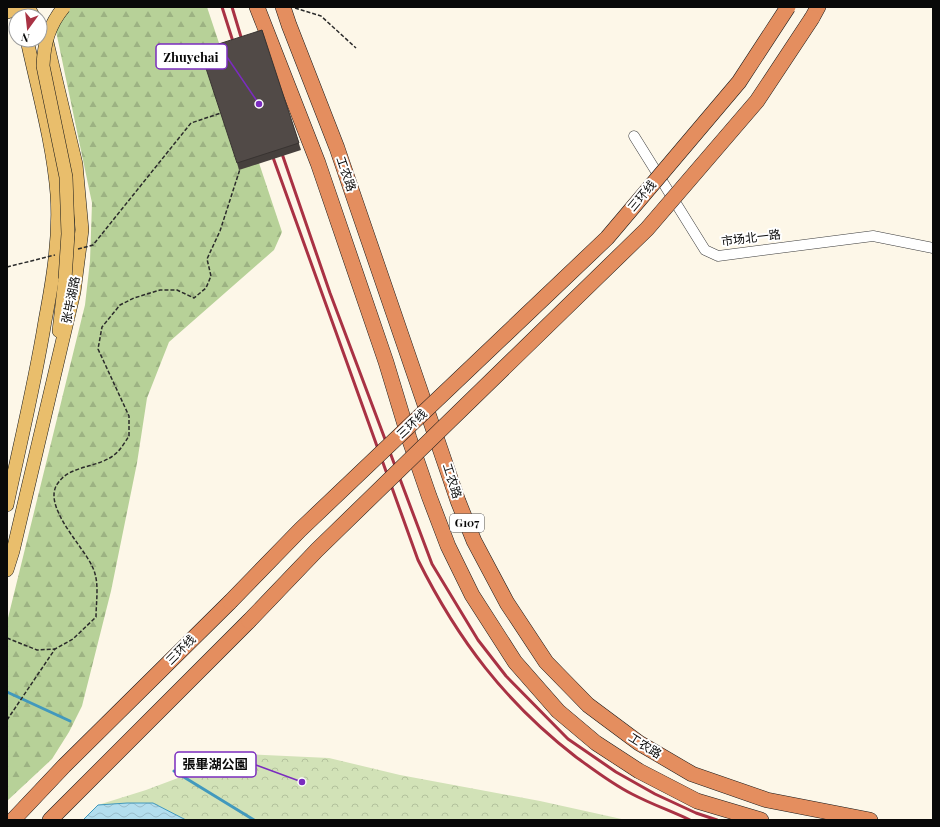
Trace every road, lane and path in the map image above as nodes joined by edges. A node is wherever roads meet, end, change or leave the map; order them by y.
1 (23, 7) edge
2 (64, 7) edge
3 (257, 7) edge
4 (283, 7) edge
5 (293, 7) edge
6 (788, 7) edge
7 (7, 12) edge
8 (815, 12) edge
9 (48, 45) edge
10 (29, 48) edge
11 (356, 48) dead end
12 (221, 113) edge
13 (634, 136) dead end
14 (240, 169) edge
15 (933, 248) edge
16 (72, 251) dead end
17 (57, 254) dead end
18 (7, 267) edge
19 (59, 359) junction
20 (7, 505) edge
21 (7, 570) edge
22 (7, 638) edge
23 (54, 649) junction
24 (7, 720) edge
25 (13, 820) edge
26 (50, 820) edge
27 (761, 820) edge
28 (870, 820) edge

1 - 7 main road
2 - 19 main road, bridge
3 - 27 highway, 工农路 / G107
4 - 28 highway, 工农路 / G107
5 - 11 path
6 - 25 highway, 三环线, bridge
8 - 26 highway, 三环线, bridge
9 - 19 main road, 张毕湖路
10 - 20 main road, 张毕湖路
12 - 16 path, bridge
13 - 15 street, 市场北一路
14 - 23 path
17 - 18 path, bridge
19 - 21 main road, 张毕湖路
22 - 23 path
23 - 24 path

